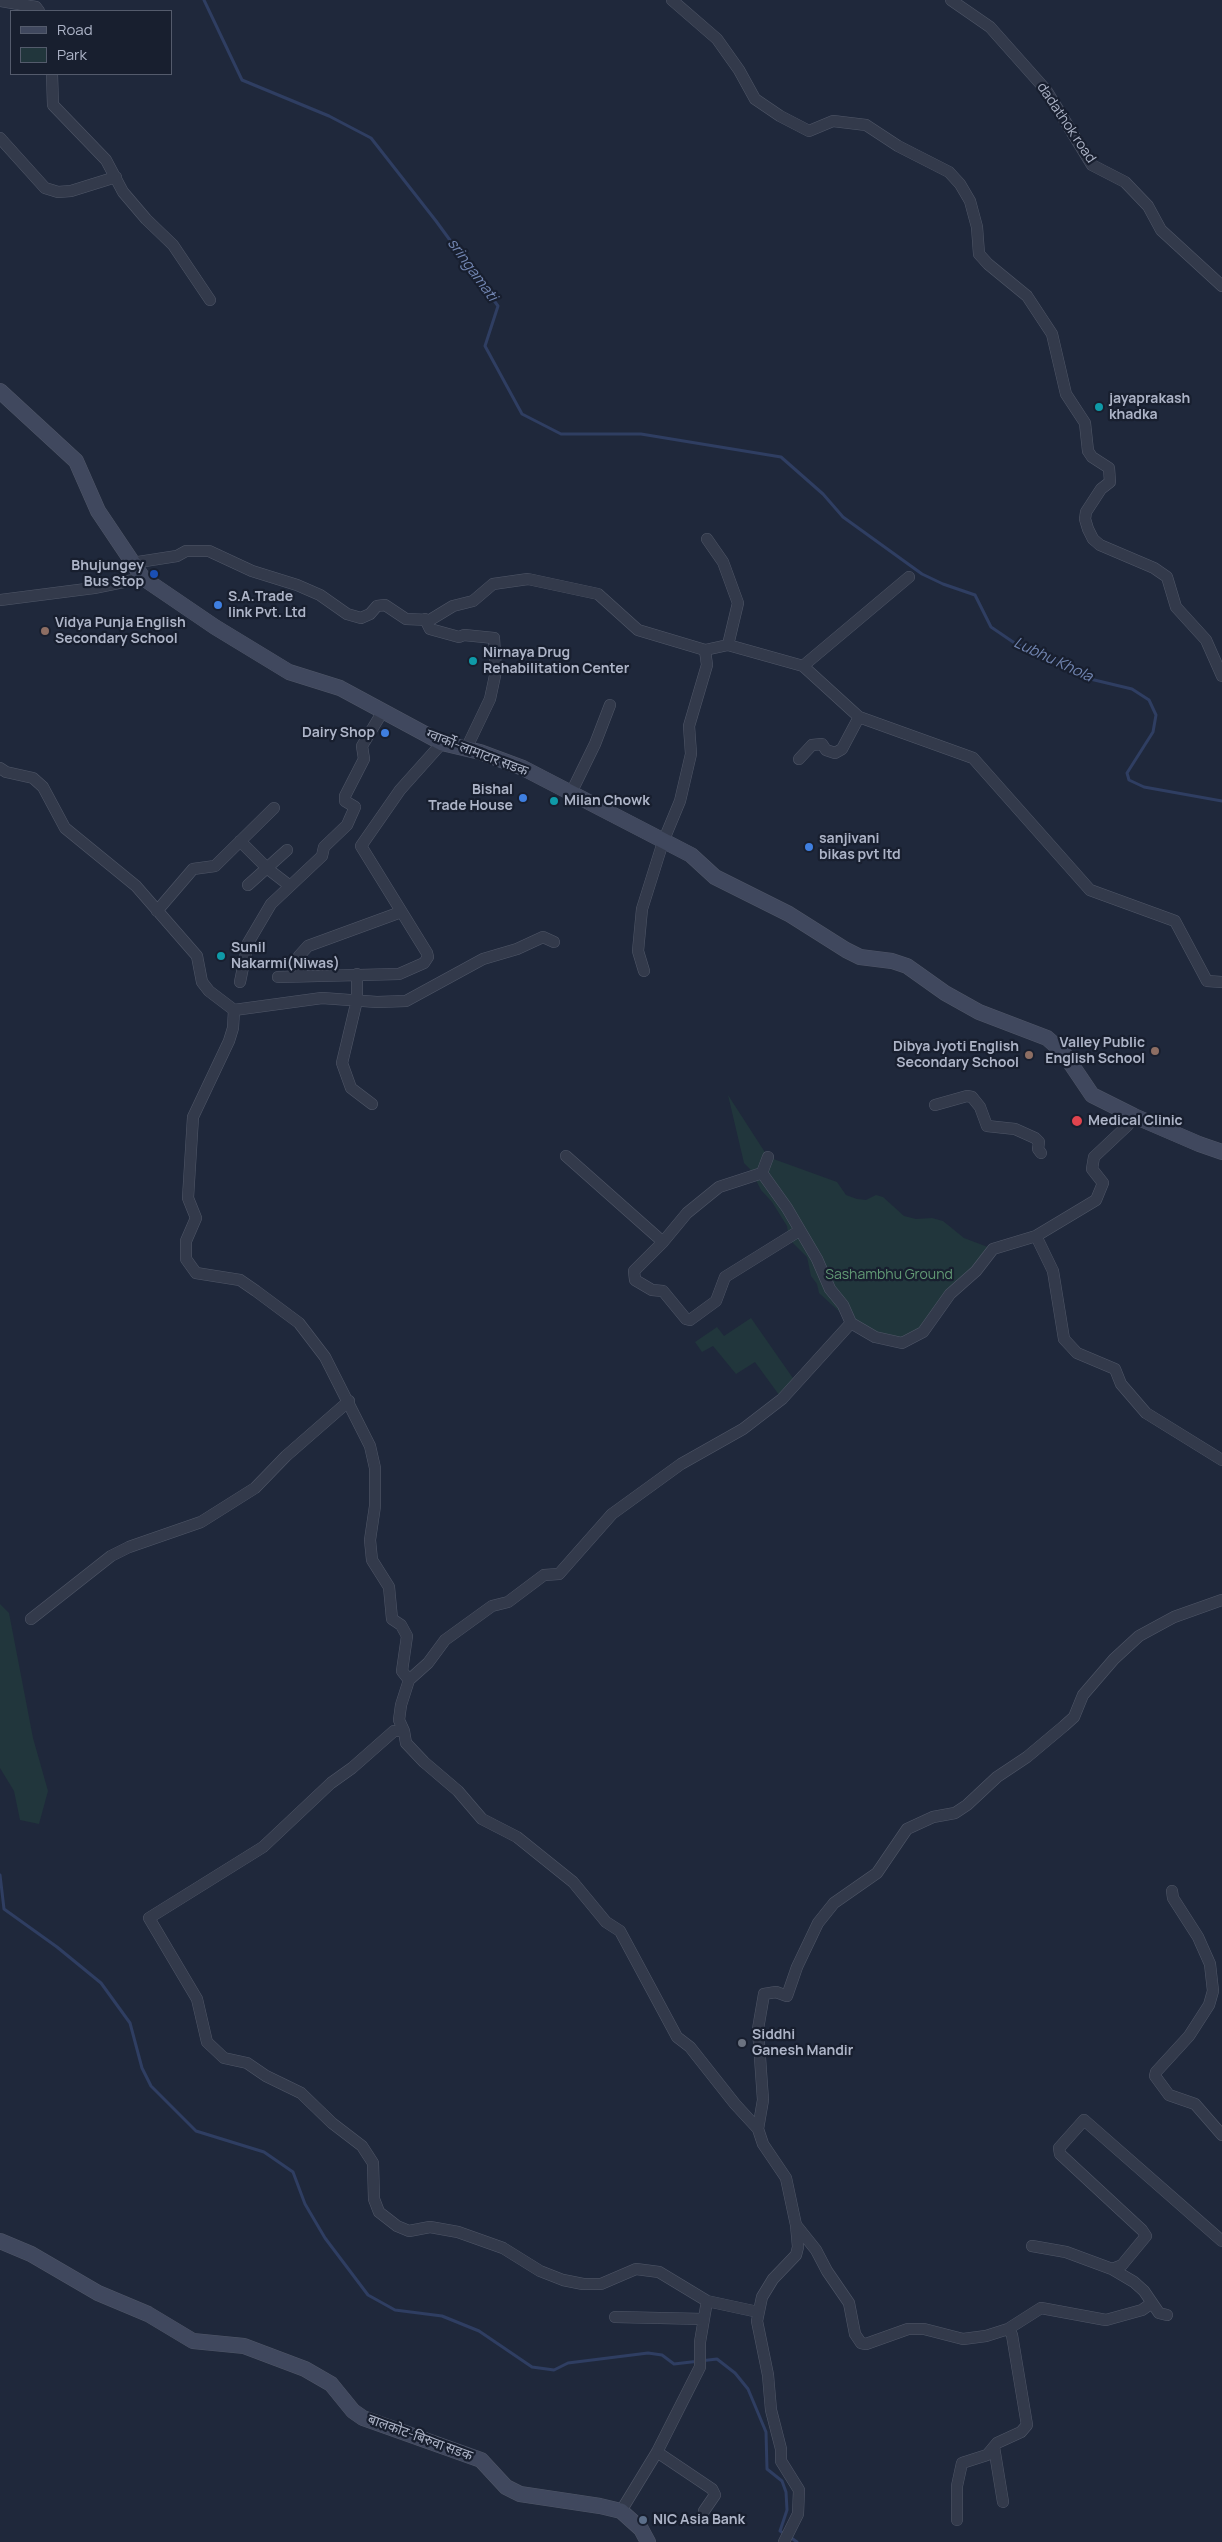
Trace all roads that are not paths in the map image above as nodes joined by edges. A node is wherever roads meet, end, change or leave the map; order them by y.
1 (672, 0) edge
2 (951, 0) edge
3 (0, 1) edge
4 (38, 10) edge
5 (52, 75) edge
6 (0, 138) edge
7 (116, 178) junction
8 (1222, 286) edge
9 (210, 300) dead end
10 (0, 391) edge
11 (707, 539) dead end
12 (132, 563) junction
13 (909, 577) dead end
14 (143, 578) junction
15 (0, 600) edge
16 (425, 619) junction
17 (728, 645) junction
18 (705, 650) junction
19 (803, 666) junction
20 (1222, 676) edge
21 (610, 705) dead end
22 (383, 712) junction
23 (859, 717) junction
24 (442, 742) junction
25 (466, 749) junction
26 (798, 759) dead end
27 (0, 768) edge
28 (571, 794) junction
29 (274, 808) dead end
30 (240, 841) junction
31 (663, 842) junction
32 (286, 850) dead end
33 (268, 869) junction
34 (248, 885) dead end
35 (290, 886) junction
36 (156, 911) junction
37 (400, 912) junction
38 (554, 942) dead end
39 (644, 971) dead end
40 (357, 974) junction
41 (278, 976) dead end
42 (302, 976) junction
43 (240, 982) dead end
44 (1222, 982) edge
45 (357, 1000) junction
46 (234, 1010) junction
47 (372, 1104) dead end
48 (935, 1105) dead end
49 (1134, 1116) junction
50 (1222, 1152) edge
51 (1041, 1154) dead end
52 (566, 1156) dead end
53 (768, 1157) dead end
54 (762, 1173) junction
55 (799, 1231) junction
56 (1036, 1236) junction
57 (663, 1242) junction
58 (851, 1322) junction
59 (349, 1402) junction
60 (1222, 1460) edge
61 (1222, 1600) edge
62 (31, 1619) dead end
63 (409, 1680) junction
64 (404, 1731) junction
65 (1172, 1891) dead end
66 (758, 2129) junction
67 (1222, 2135) edge
68 (796, 2225) junction
69 (0, 2241) edge
70 (1222, 2241) edge
71 (1032, 2246) dead end
72 (1112, 2269) junction
73 (707, 2301) junction
74 (1152, 2303) junction
75 (758, 2312) junction
76 (1167, 2315) dead end
77 (615, 2317) dead end
78 (704, 2319) junction
79 (1008, 2329) junction
80 (994, 2446) junction
81 (657, 2452) junction
82 (1003, 2502) dead end
83 (621, 2511) junction
84 (704, 2511) dead end
85 (957, 2520) dead end
86 (786, 2540) edge
87 (648, 2542) edge

1 - 20 street
2 - 8 street, dadathok road
3 - 4 street
5 - 7 street
6 - 7 street
7 - 9 street
10 - 12 main road, ग्वार्को-लामाटार सडक
11 - 17 street
12 - 14 main road, ग्वार्को-लामाटार सडक
12 - 16 street
13 - 19 street
14 - 15 street
14 - 22 main road, ग्वार्को-लामाटार सडक
16 - 18 street
16 - 25 street
17 - 18 street
17 - 19 street
18 - 31 street
19 - 23 street
21 - 28 street
22 - 24 main road, ग्वार्को-लामाटार सडक
22 - 35 street
23 - 26 street
23 - 44 street
24 - 25 main road, ग्वार्को-लामाटार सडक
24 - 37 street
25 - 28 main road, ग्वार्को-लामाटार सडक
27 - 36 street
28 - 31 main road, ग्वार्को-लामाटार सडक
29 - 30 street
30 - 33 street
30 - 36 street
31 - 39 street
31 - 49 main road, ग्वार्को-लामाटार सडक
32 - 33 street
33 - 34 street
33 - 35 street
35 - 43 street
36 - 46 street
37 - 40 street
37 - 42 street
38 - 45 street
40 - 42 street
40 - 45 street
41 - 42 street
45 - 46 street
45 - 47 street
46 - 59 street
48 - 51 street
49 - 50 main road, ग्वार्को-लामाटार सडक
49 - 56 street
52 - 57 street
53 - 54 street
54 - 55 street
54 - 57 street
55 - 57 street
55 - 58 street
56 - 58 street
56 - 60 street
58 - 63 street
59 - 62 street
59 - 63 street
61 - 66 street
63 - 64 street
64 - 66 street
64 - 73 street
65 - 67 street
66 - 68 street
68 - 75 street
68 - 79 street
69 - 83 main road, बालकोट-बिरुवा सडक
70 - 72 street
71 - 72 street
72 - 74 street
73 - 75 street
73 - 78 street
74 - 76 street
74 - 79 street
75 - 86 street
77 - 78 street
78 - 81 street
79 - 80 street
80 - 82 street
80 - 85 street
81 - 83 street
81 - 84 street
83 - 87 main road, बालकोट-बिरुवा सडक

